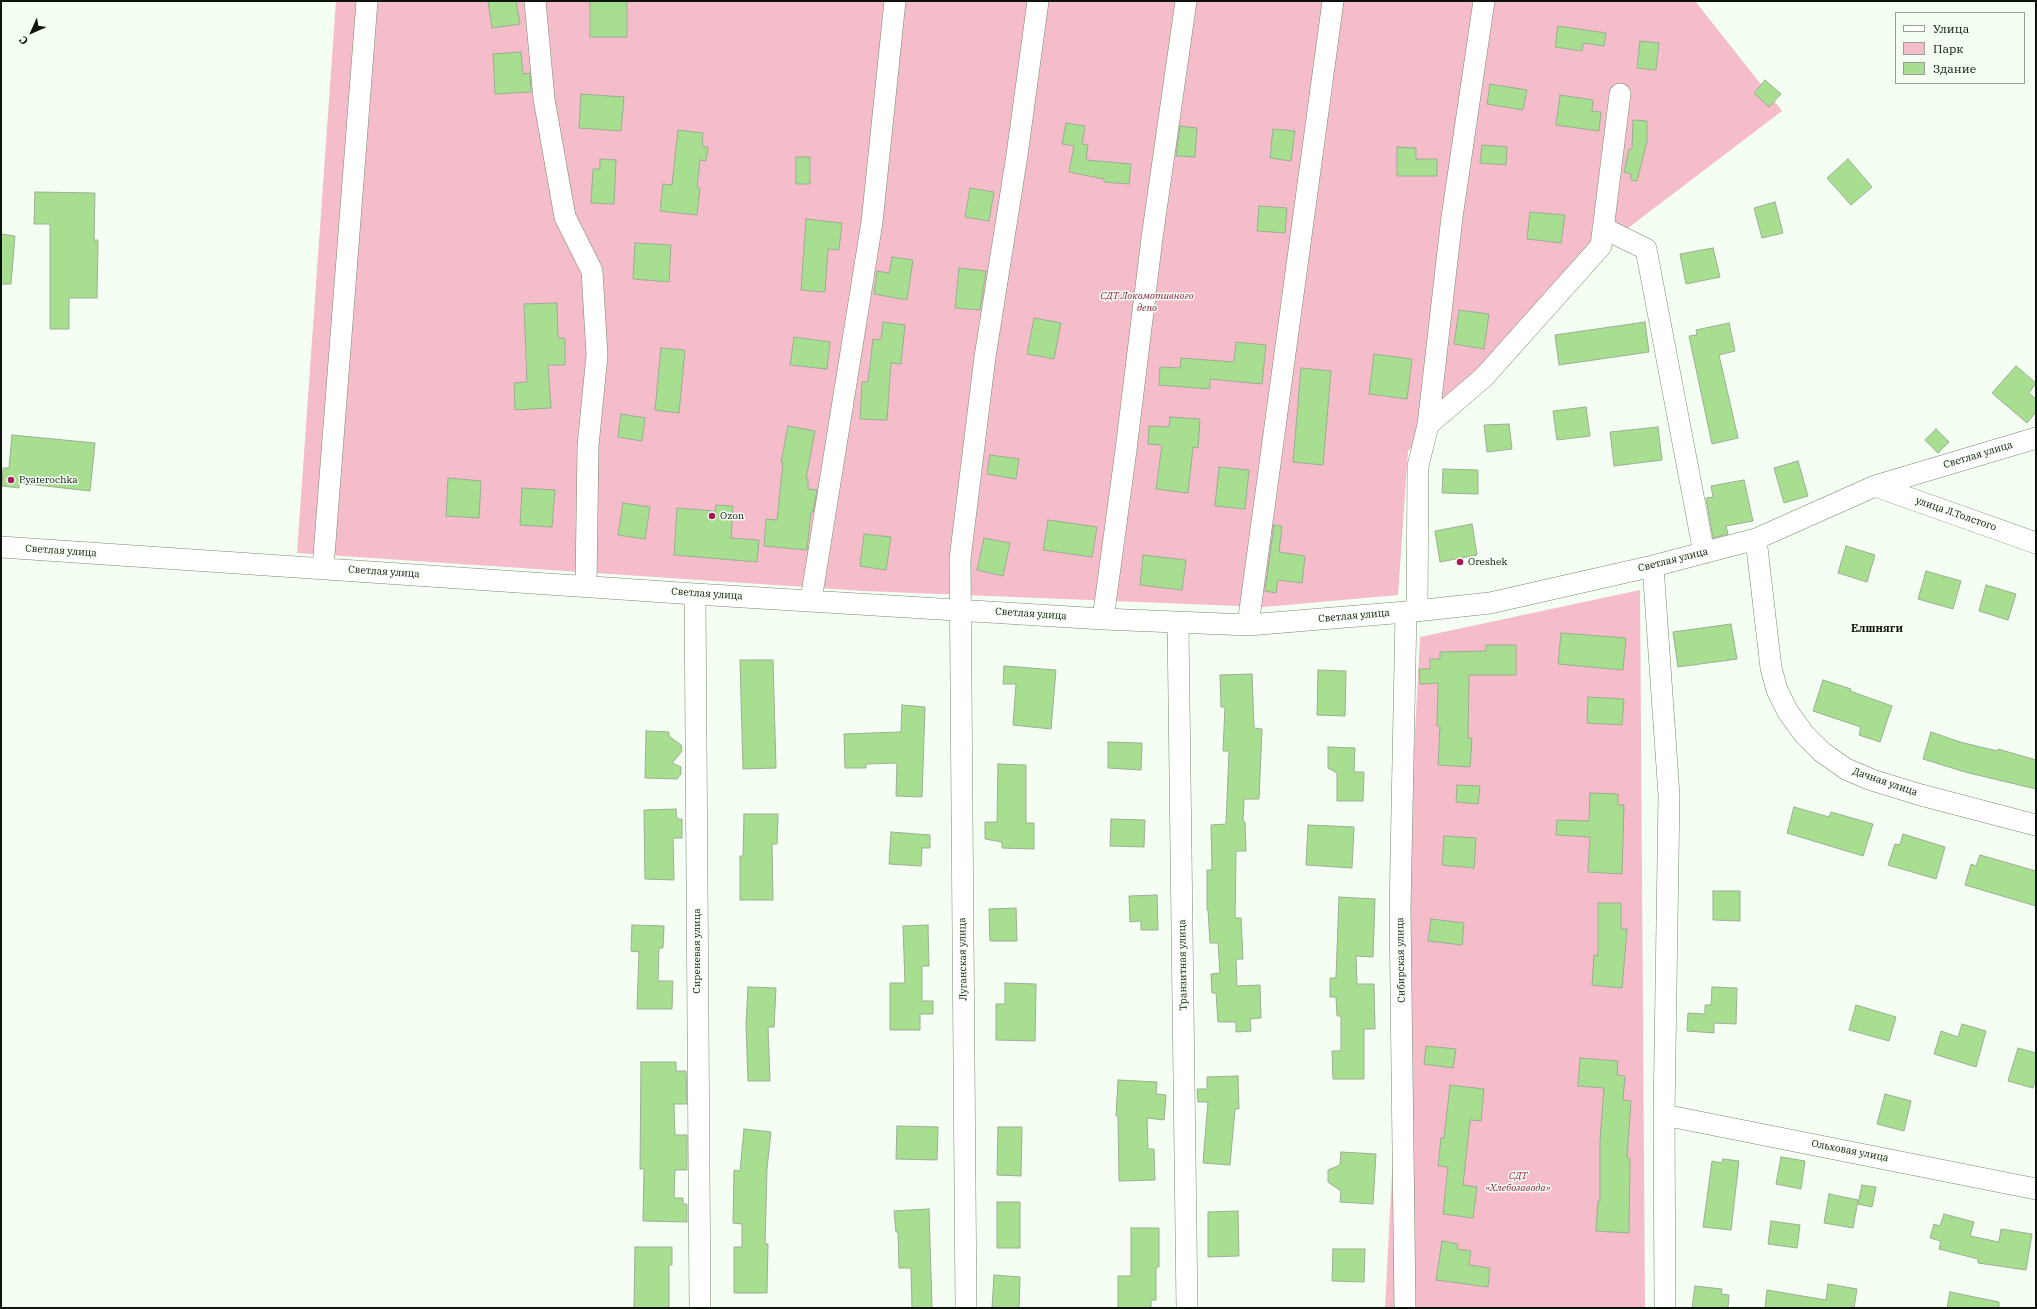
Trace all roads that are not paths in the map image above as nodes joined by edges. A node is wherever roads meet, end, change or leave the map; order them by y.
1 (367, 1) edge
2 (535, 1) edge
3 (895, 1) edge
4 (1038, 1) edge
5 (1186, 1) edge
6 (1333, 1) edge
7 (1484, 1) edge
8 (1620, 94) dead end
9 (1603, 228) junction
10 (1428, 425) junction
11 (2036, 438) edge
12 (1875, 486) junction
13 (1756, 539) junction
14 (2036, 543) edge
15 (1, 547) edge
16 (1704, 552) junction
17 (1653, 566) junction
18 (323, 568) junction
19 (586, 585) junction
20 (695, 594) junction
21 (811, 600) junction
22 (959, 610) junction
23 (1411, 611) junction
24 (1103, 619) junction
25 (1178, 623) junction
26 (1248, 625) junction
27 (2036, 825) edge
28 (1664, 1115) junction
29 (2036, 1189) edge
30 (700, 1308) edge
31 (966, 1308) edge
32 (1187, 1308) edge
33 (1405, 1308) edge
34 (1665, 1308) edge

1 - 18 street
2 - 19 street
3 - 21 street
4 - 22 street, Луганская улица
5 - 24 street
6 - 26 street
7 - 10 street, Сибирская улица
8 - 9 street
9 - 10 street
9 - 16 street
10 - 23 street, Сибирская улица
11 - 12 street, Светлая улица
12 - 13 street, Светлая улица
12 - 14 street, улица Л.Толстого
13 - 16 street, Светлая улица
13 - 27 street, Дачная улица
15 - 18 street, Светлая улица
16 - 17 street, Светлая улица
17 - 23 street, Светлая улица
17 - 28 street
18 - 19 street, Светлая улица
19 - 20 street, Светлая улица
20 - 21 street, Светлая улица
20 - 30 street, Сиреневая улица
21 - 22 street, Светлая улица
22 - 24 street, Светлая улица
22 - 31 street, Луганская улица
23 - 26 street, Светлая улица
23 - 33 street, Сибирская улица
24 - 25 street, Светлая улица
25 - 26 street, Светлая улица
25 - 32 street, Транзитная улица
28 - 29 street, Ольховая улица
28 - 34 street

